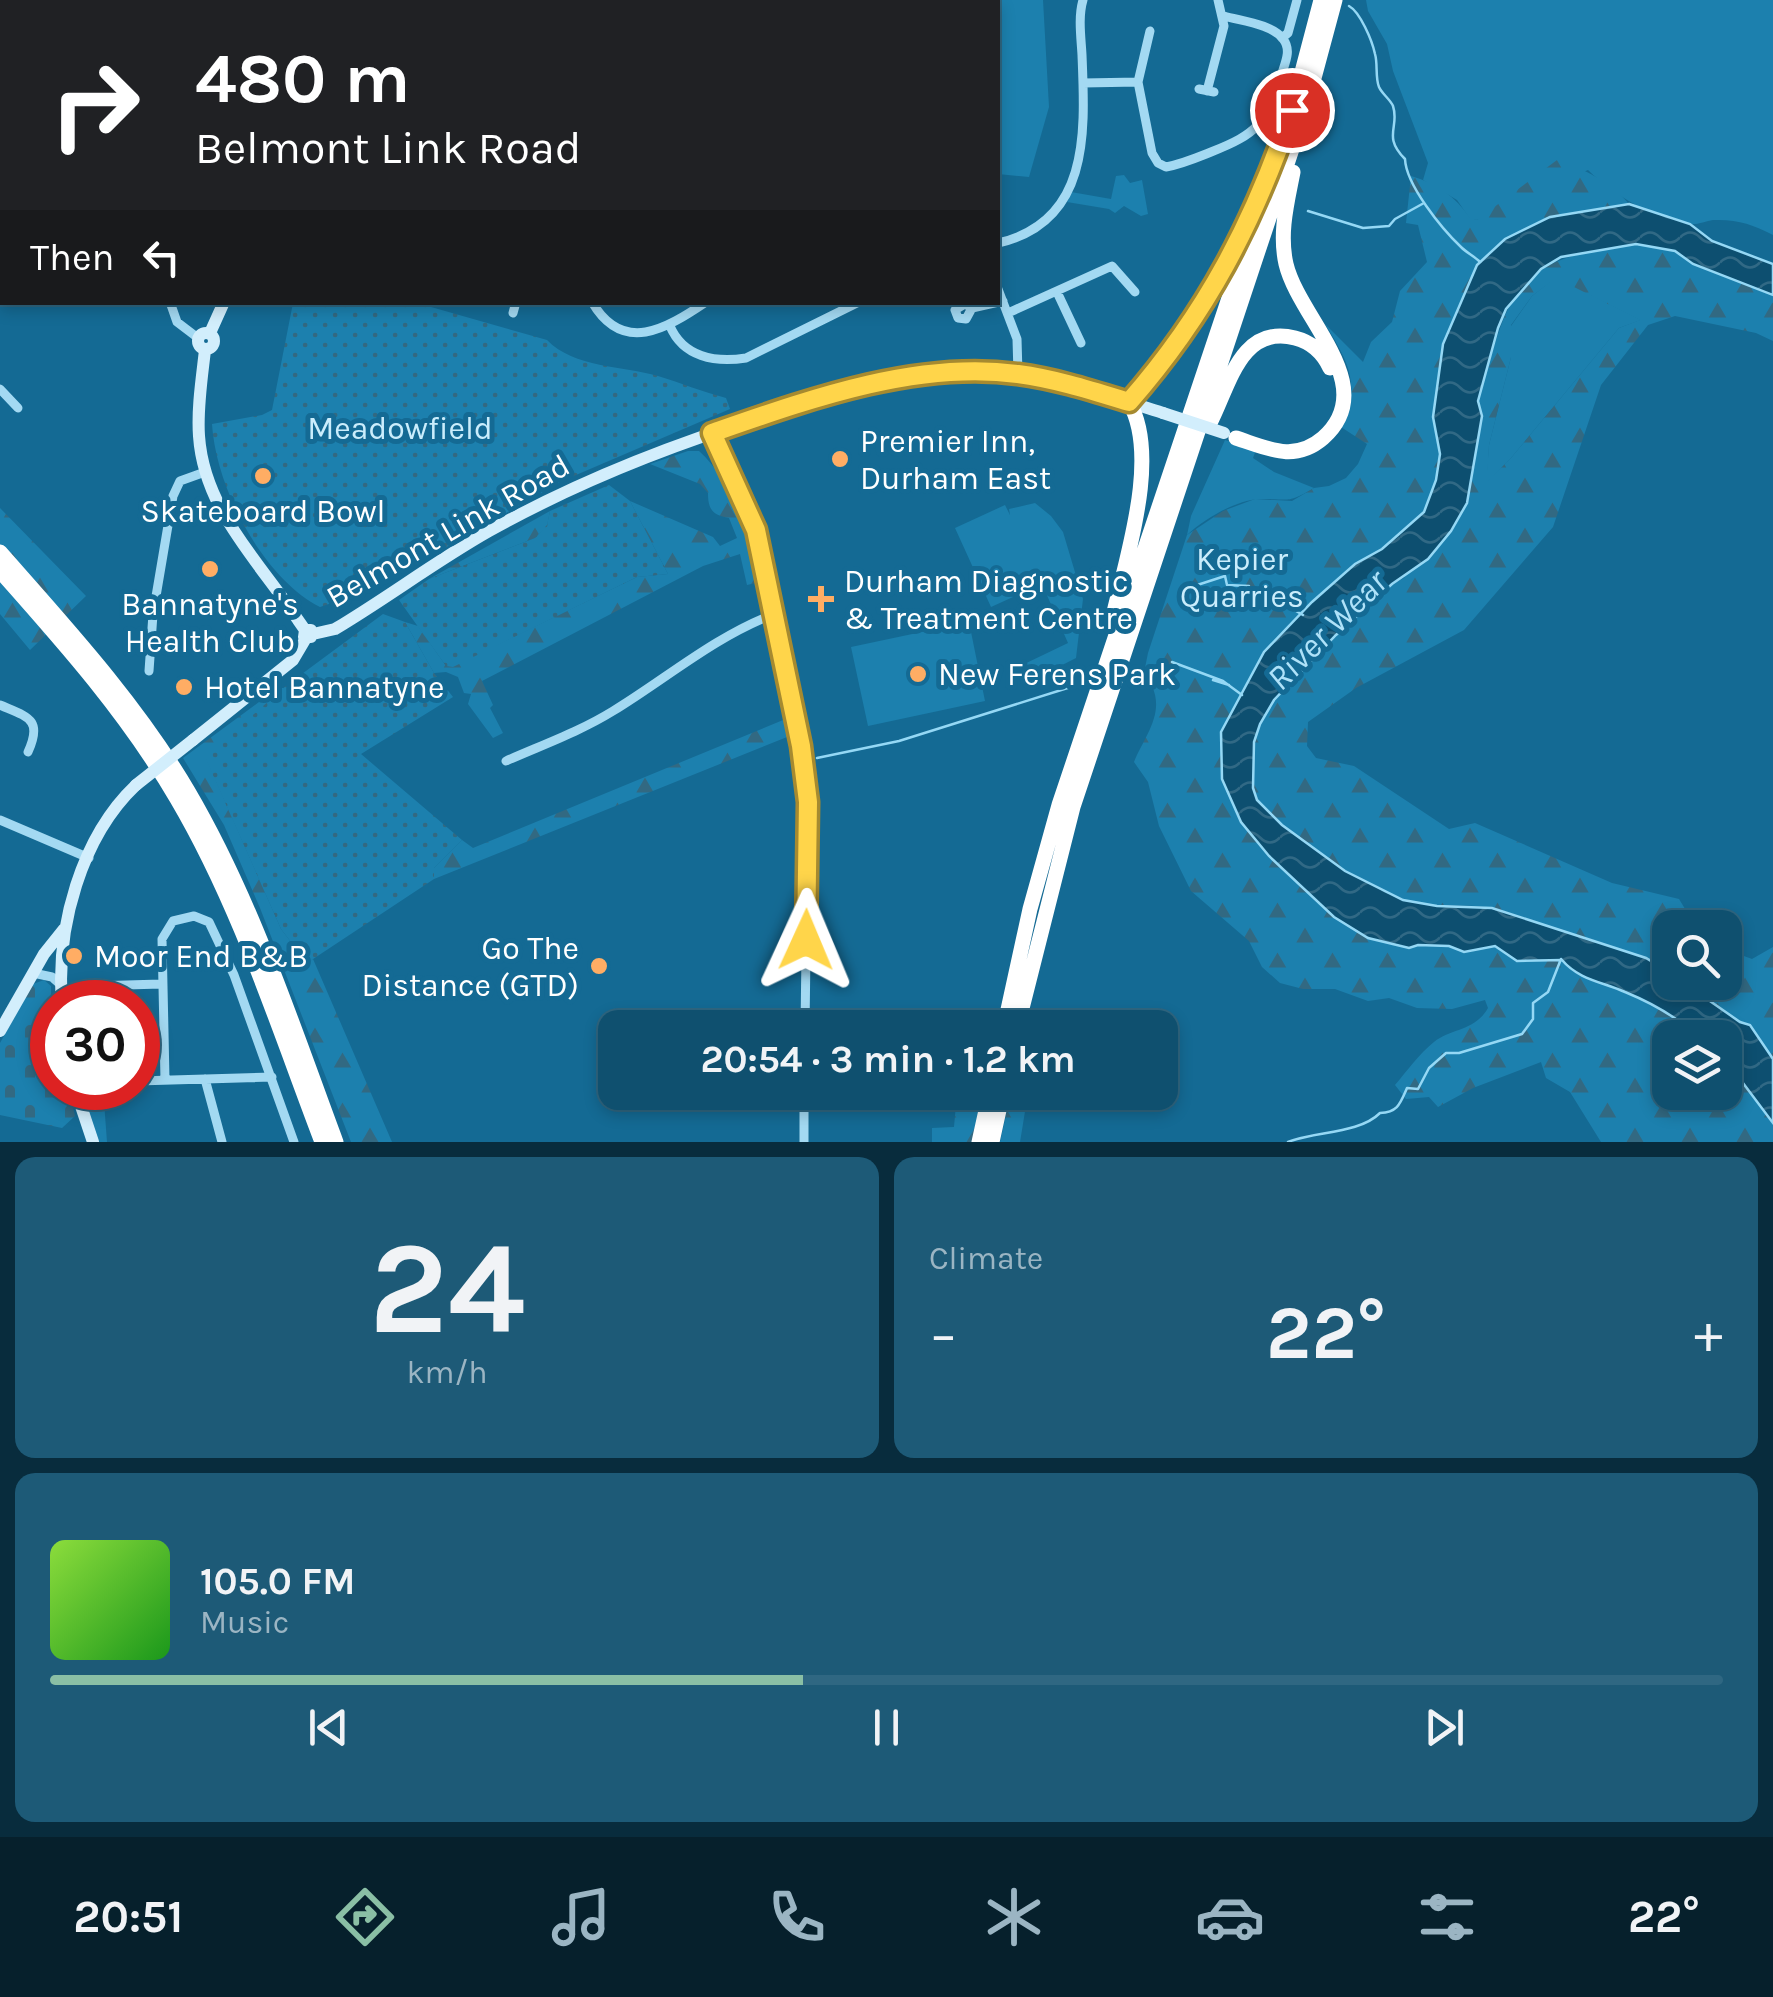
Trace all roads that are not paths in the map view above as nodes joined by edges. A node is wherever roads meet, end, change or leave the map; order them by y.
1 (1083, 0) edge
2 (1218, 0) edge
3 (1298, 0) edge
4 (1321, 0) edge
5 (1335, 0) edge
6 (1224, 16) junction
7 (1150, 31) dead end
8 (1282, 38) junction
9 (1138, 82) junction
10 (1083, 83) junction
11 (1207, 91) dead end
12 (1307, 104) junction
13 (1268, 180) junction
14 (1000, 242) edge
15 (1057, 292) junction
16 (1135, 292) dead end
17 (1000, 294) edge
18 (1003, 301) junction
19 (1000, 302) edge
20 (171, 305) edge
21 (222, 305) edge
22 (594, 305) edge
23 (702, 305) edge
24 (853, 305) edge
25 (985, 305) edge
26 (972, 308) dead end
27 (1008, 314) junction
28 (670, 326) junction
29 (205, 340) junction
30 (1081, 343) dead end
31 (1018, 374) junction
32 (0, 389) edge
33 (1129, 402) junction
34 (18, 408) dead end
35 (712, 433) junction
36 (1236, 438) junction
37 (1187, 466) junction
38 (205, 472) junction
39 (0, 552) edge
40 (0, 571) edge
41 (774, 614) junction
42 (308, 634) junction
43 (149, 671) dead end
44 (0, 705) edge
45 (1085, 726) junction
46 (28, 752) dead end
47 (506, 761) dead end
48 (0, 820) edge
49 (88, 858) junction
50 (64, 929) junction
51 (34, 973) junction
52 (55, 980) edge
53 (60, 980) edge
54 (161, 984) joint
55 (805, 1010) edge
56 (1008, 1010) edge
57 (1021, 1010) edge
58 (0, 1031) edge
59 (272, 1077) junction
60 (160, 1080) edge
61 (165, 1080) junction
62 (204, 1080) junction
63 (82, 1110) edge
64 (804, 1110) edge
65 (986, 1110) edge
66 (998, 1110) edge
67 (93, 1142) edge
68 (222, 1142) edge
69 (294, 1142) edge
70 (322, 1142) edge
71 (336, 1142) edge
72 (804, 1142) edge
73 (979, 1142) edge
74 (992, 1142) edge

1 - 10 street
2 - 6 street
3 - 8 street
4 - 13 highway
5 - 12 highway
6 - 8 street
6 - 11 street
7 - 9 street
8 - 9 street
9 - 10 street
10 - 14 street
12 - 36 highway
12 - 37 highway
13 - 33 highway
13 - 45 highway
15 - 16 street
15 - 27 street
15 - 30 street
17 - 18 street
18 - 19 street
18 - 27 street
20 - 29 street
21 - 29 street
22 - 28 street
23 - 28 street
24 - 28 street
25 - 26 street
27 - 31 street
29 - 38 street
31 - 33 street, Belmont Link Road
31 - 35 street, Belmont Link Road
32 - 34 street
33 - 36 street, Belmont Link Road, bridge
33 - 45 highway
35 - 41 street
35 - 42 street, Belmont Link Road
36 - 37 highway
37 - 57 highway
38 - 42 street
38 - 43 street
39 - 71 highway
40 - 70 highway
41 - 47 street
41 - 55 street
42 - 49 street, bridge
44 - 46 street
45 - 56 highway
48 - 49 street
49 - 50 street
50 - 51 street
50 - 53 street
51 - 52 street
51 - 58 street
54 - 59 street
54 - 61 street
59 - 62 street
59 - 69 street
60 - 61 street
61 - 62 street
62 - 68 street
63 - 67 street
64 - 72 street
65 - 73 highway
66 - 74 highway

